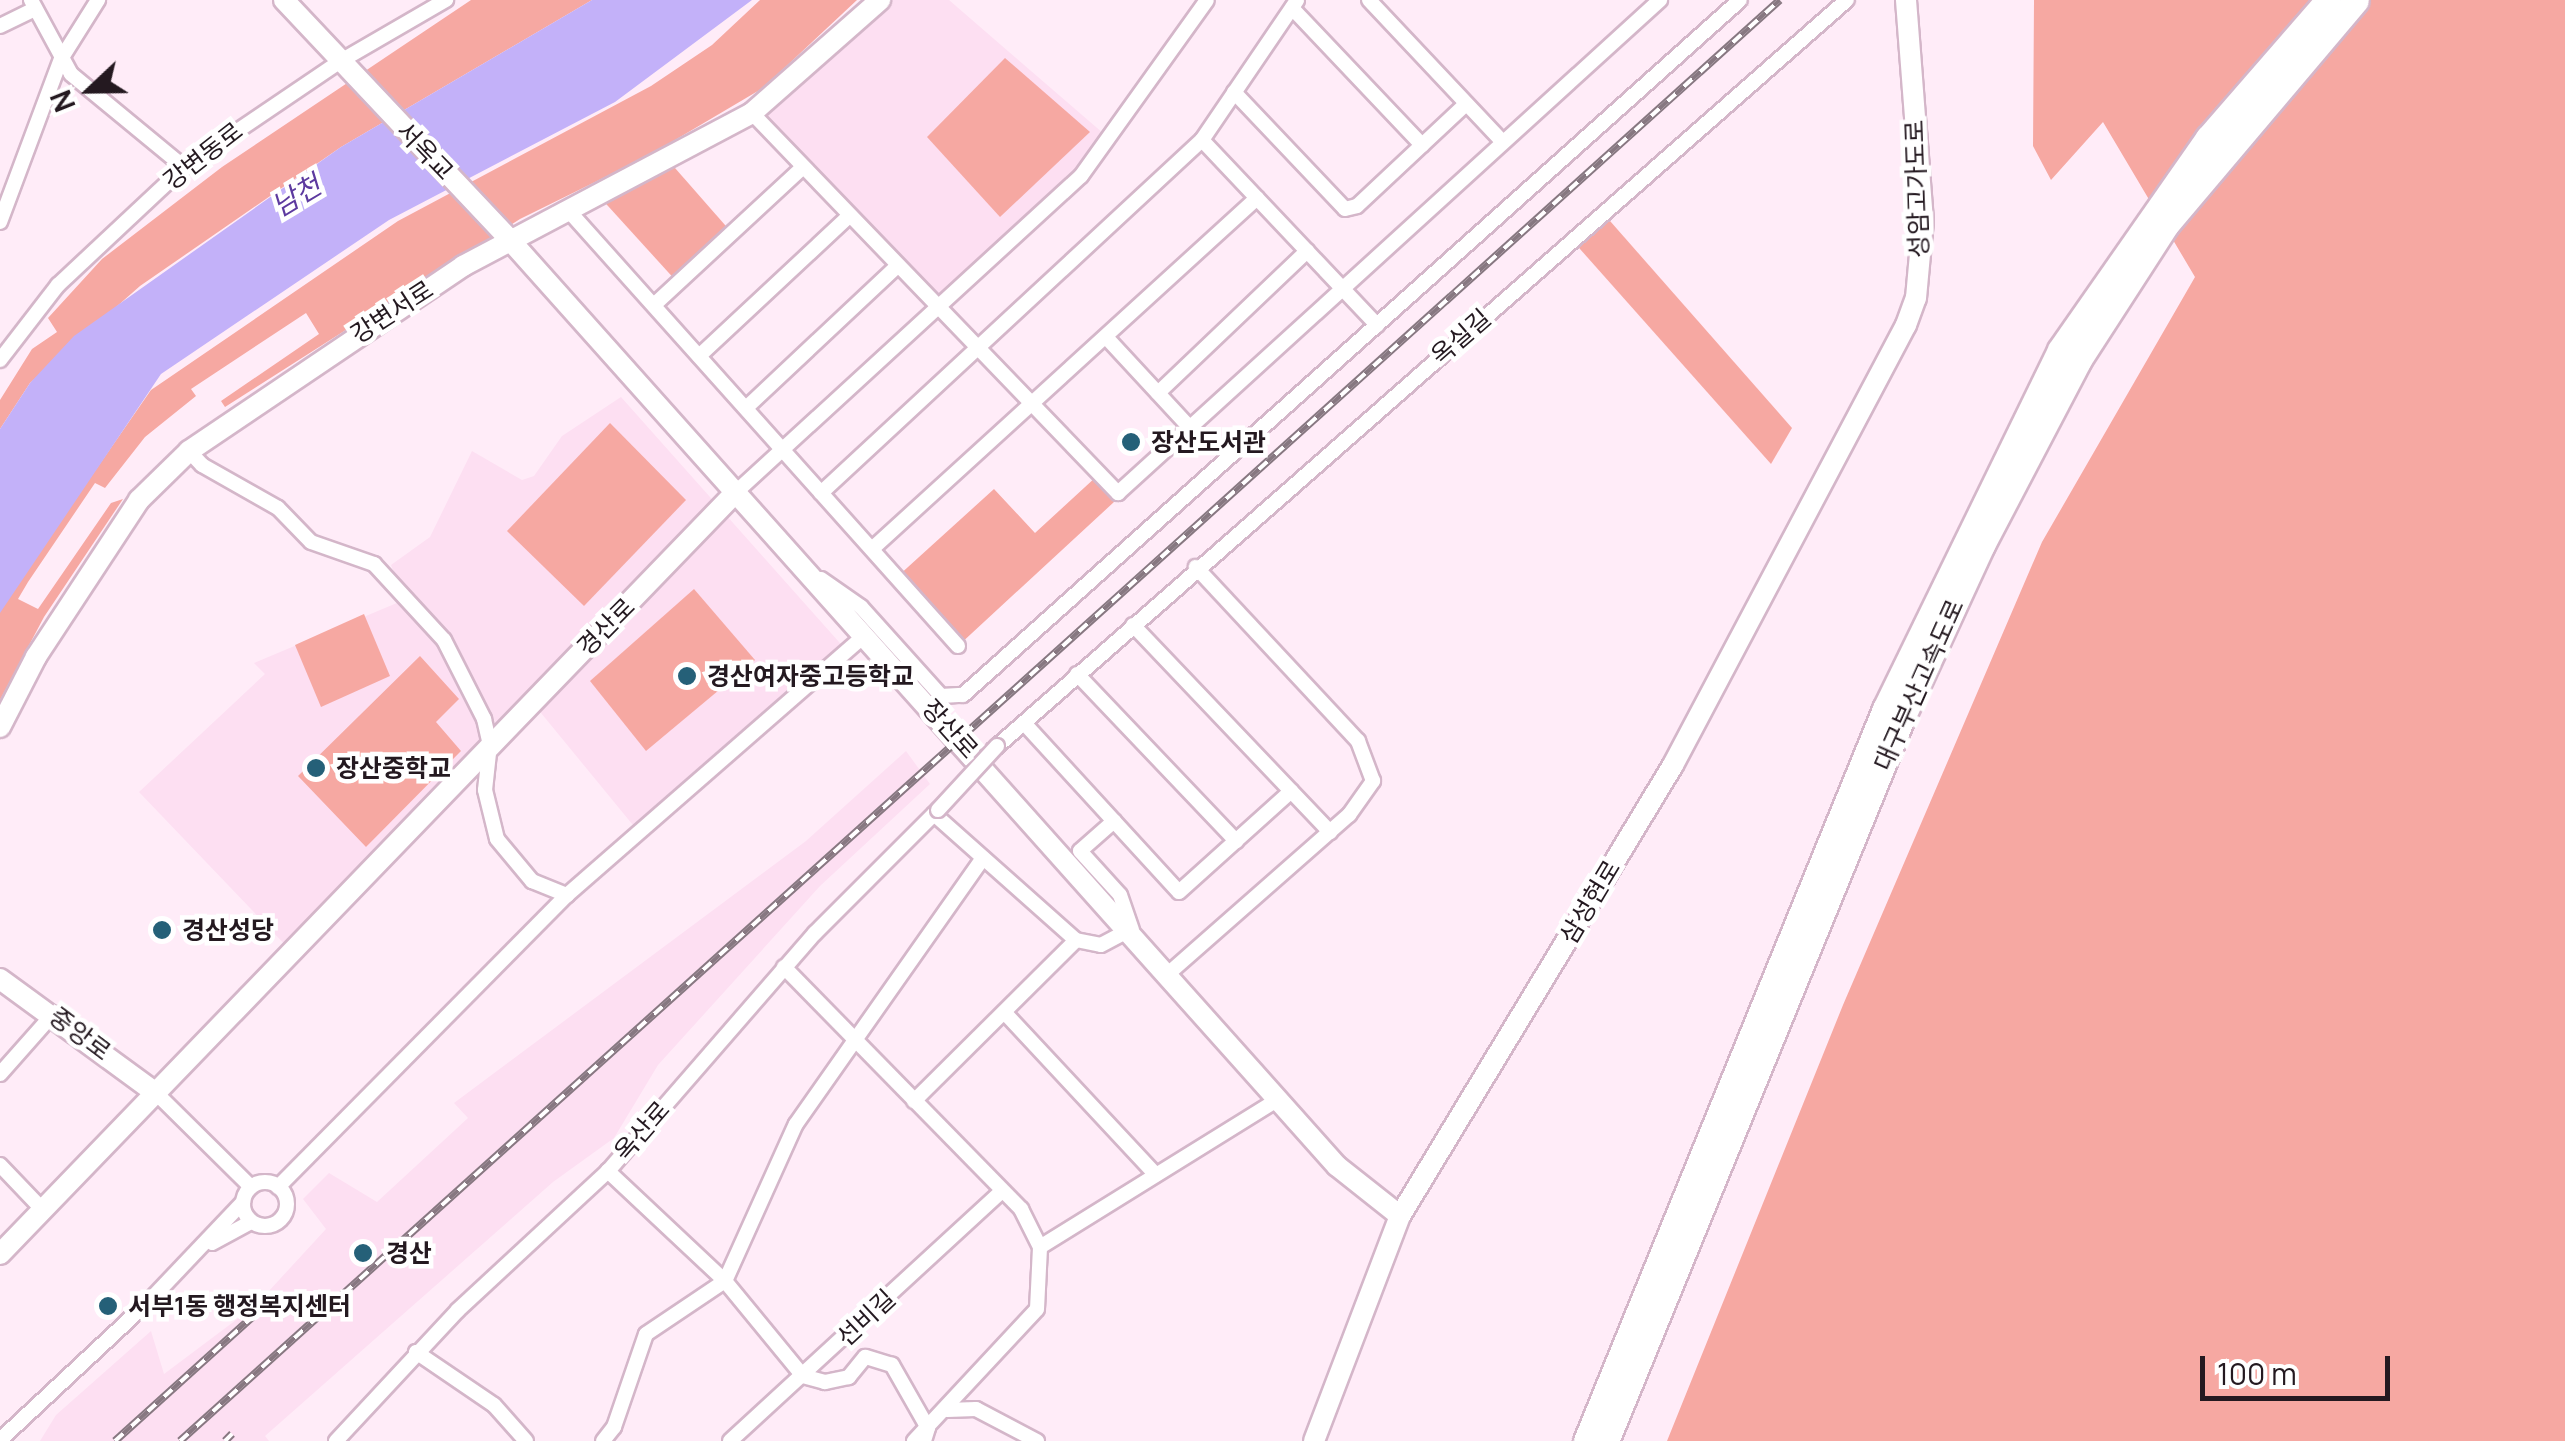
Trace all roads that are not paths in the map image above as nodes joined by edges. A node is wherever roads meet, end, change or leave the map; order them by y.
1 (98, 0) edge
2 (284, 0) edge
3 (446, 0) edge
4 (880, 0) edge
5 (1206, 0) edge
6 (1369, 0) edge
7 (1660, 0) edge
8 (1740, 0) edge
9 (1847, 0) edge
10 (1906, 0) edge
11 (2328, 0) edge
12 (2356, 0) edge
13 (33, 4) edge
14 (1294, 4) edge
15 (0, 26) edge
16 (61, 58) junction
17 (342, 65) junction
18 (1234, 92) junction
19 (1466, 104) junction
20 (752, 113) junction
21 (1202, 140) junction
22 (1502, 141) junction
23 (1422, 145) junction
24 (184, 167) junction
25 (803, 167) junction
26 (1257, 198) junction
27 (568, 210) junction
28 (849, 216) junction
29 (0, 222) edge
30 (507, 237) junction
31 (1307, 251) junction
32 (897, 266) junction
33 (1344, 287) junction
34 (654, 306) junction
35 (934, 306) junction
36 (1377, 324) junction
37 (1106, 337) junction
38 (976, 350) junction
39 (699, 356) junction
40 (2069, 356) junction
41 (0, 360) edge
42 (1884, 371) joint
43 (1158, 393) junction
44 (1030, 407) junction
45 (746, 408) junction
46 (1192, 430) junction
47 (782, 448) junction
48 (189, 451) junction
49 (822, 492) junction
50 (735, 493) junction
51 (872, 549) junction
52 (804, 568) junction
53 (1196, 568) junction
54 (1132, 624) junction
55 (865, 635) junction
56 (958, 646) dead end
57 (1077, 674) junction
58 (1893, 713) junction
59 (1024, 722) junction
60 (0, 727) edge
61 (490, 744) junction
62 (1291, 791) junction
63 (936, 812) junction
64 (1114, 821) junction
65 (1330, 832) junction
66 (1236, 841) junction
67 (983, 858) junction
68 (568, 895) junction
69 (1131, 933) junction
70 (1076, 940) junction
71 (784, 967) junction
72 (1169, 972) junction
73 (0, 978) edge
74 (1005, 1013) junction
75 (54, 1014) junction
76 (852, 1038) junction
77 (0, 1074) edge
78 (157, 1094) junction
79 (1279, 1099) junction
80 (914, 1100) junction
81 (0, 1165) edge
82 (608, 1171) junction
83 (1156, 1175) junction
84 (251, 1187) junction
85 (278, 1187) junction
86 (1000, 1193) junction
87 (243, 1202) junction
88 (42, 1210) junction
89 (1400, 1216) junction
90 (251, 1222) junction
91 (1040, 1247) junction
92 (0, 1254) edge
93 (188, 1262) junction
94 (725, 1281) junction
95 (416, 1352) junction
96 (803, 1376) junction
97 (947, 1410) junction
98 (926, 1434) edge
99 (0, 1440) edge
100 (336, 1441) edge
101 (526, 1441) edge
102 (603, 1441) edge
103 (730, 1441) edge
104 (914, 1441) edge
105 (1037, 1441) edge
106 (1314, 1441) edge
107 (1586, 1441) edge
108 (1606, 1441) edge

1 - 16 street
2 - 17 street
3 - 17 street, 강변동로
4 - 20 street, 강변서로
5 - 35 street, 경산로
6 - 19 street
7 - 22 street
8 - 36 street
9 - 53 street, 옥실길
10 - 42 street, 성암고가도로
11 - 40 highway, 대구부산고속도로
12 - 40 highway, 대구부산고속도로
13 - 15 street
13 - 16 street
14 - 18 street
14 - 23 street
16 - 24 street
16 - 29 street
17 - 24 street, 강변동로
17 - 30 street, 서옥교
18 - 21 street
18 - 23 street
19 - 22 street
19 - 23 street
20 - 25 street
20 - 27 street, 강변서로
21 - 26 street
21 - 38 street
22 - 33 street
24 - 41 street, 강변동로
25 - 28 street
25 - 34 street
26 - 31 street
26 - 37 street
27 - 30 street, 강변서로
27 - 34 street
28 - 32 street
28 - 39 street
30 - 48 street, 강변서로
30 - 50 street, 장산로
31 - 33 street
31 - 43 street
32 - 35 street
32 - 45 street
33 - 36 street
33 - 46 street
34 - 39 street
35 - 38 street
35 - 47 street, 경산로
36 - 52 street
37 - 43 street
37 - 44 street
38 - 44 street
38 - 49 street
39 - 45 street
40 - 58 highway, 대구부산고속도로
42 - 89 street, 삼성현로
43 - 46 street
44 - 46 street
44 - 51 street
45 - 47 street
47 - 49 street
47 - 50 street, 경산로
48 - 60 street, 강변서로
48 - 61 street
49 - 51 street
50 - 52 street, 장산로
50 - 61 street, 경산로
51 - 56 street
52 - 55 street, 장산로
53 - 54 street, 옥실길
53 - 65 street
54 - 57 street, 옥실길
54 - 62 street
55 - 68 street
55 - 69 street, 장산로
57 - 59 street, 옥실길
57 - 66 street
58 - 107 highway, 대구부산고속도로
58 - 108 highway, 대구부산고속도로
59 - 63 street, 옥실길, bridge
59 - 64 street
61 - 68 street
61 - 78 street, 경산로
62 - 65 street
62 - 66 street
63 - 67 street
63 - 71 street, 옥산로
64 - 66 street
64 - 69 street
65 - 72 street
67 - 70 street
67 - 76 street
68 - 85 street
69 - 70 street
69 - 72 street, 장산로
70 - 74 street
71 - 76 street
71 - 82 street, 옥산로
72 - 79 street, 장산로
73 - 75 street, 중앙로
74 - 80 street
74 - 83 street
75 - 77 street
75 - 78 street, 중앙로
76 - 80 street
76 - 94 street
78 - 84 street
78 - 88 street, 경산로
79 - 83 street
79 - 89 street, 장산로
80 - 86 street
81 - 88 street
82 - 94 street
82 - 95 street, 옥산로
83 - 91 street
84 - 85 street
84 - 87 street
85 - 90 street
86 - 91 street
86 - 96 street, 선비길
87 - 90 street
87 - 93 street
88 - 92 street, 경산로
89 - 106 street, 삼성현로
90 - 93 street
91 - 97 street
93 - 99 street
94 - 96 street
94 - 102 street
95 - 100 street, 옥산로
95 - 101 street
96 - 98 street
96 - 103 street, 선비길
97 - 98 street
97 - 105 street
98 - 104 street

